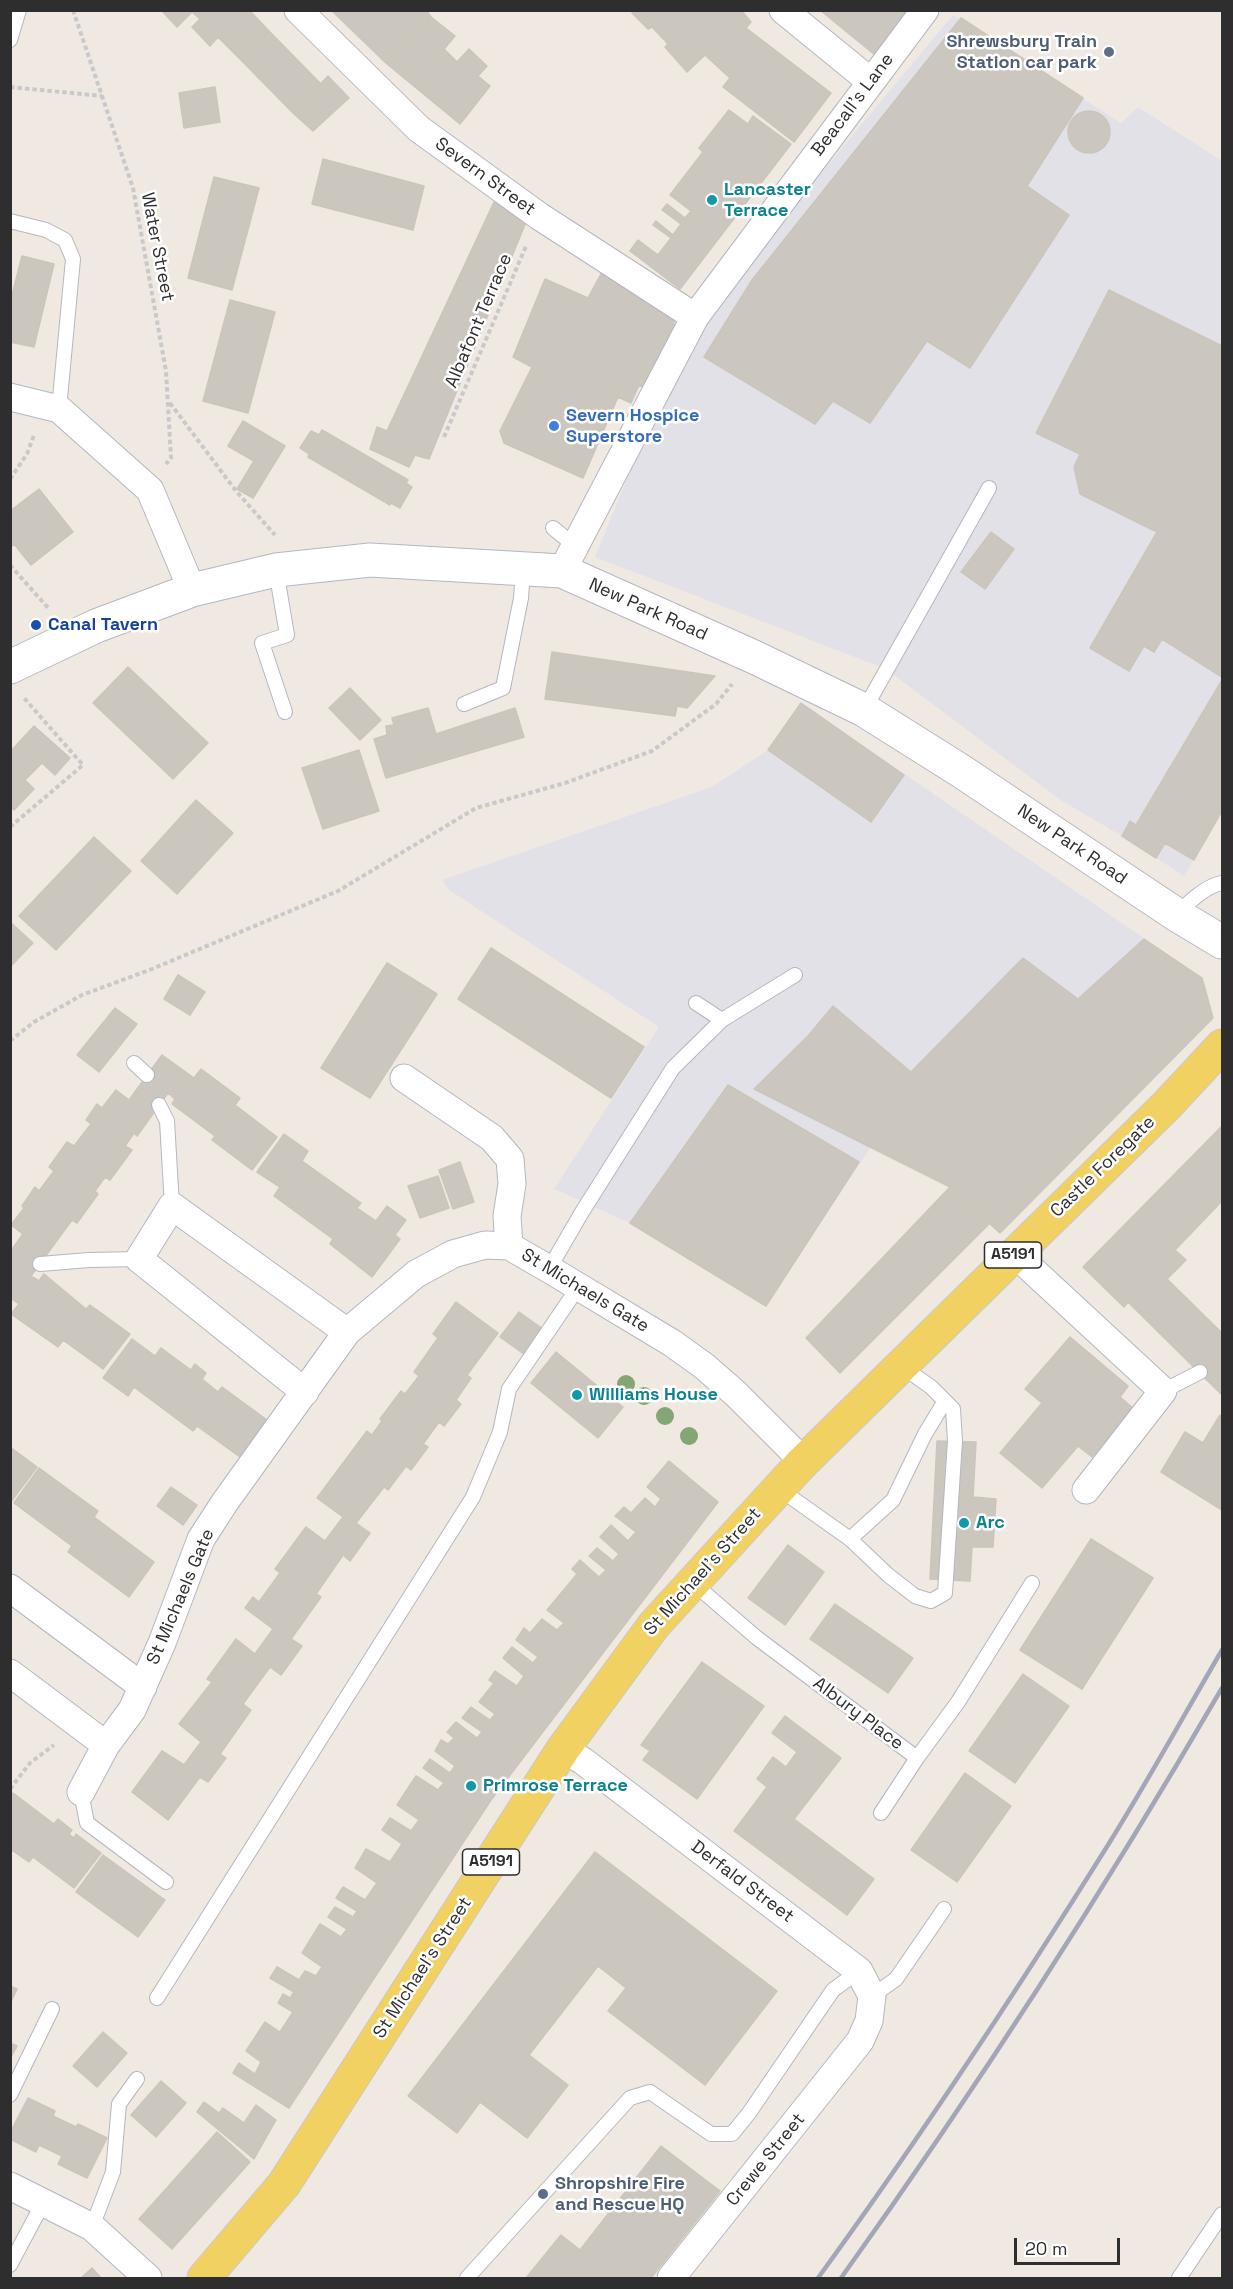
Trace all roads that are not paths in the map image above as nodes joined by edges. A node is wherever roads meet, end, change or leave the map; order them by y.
1 (19, 10) edge
2 (298, 10) edge
3 (783, 10) edge
4 (925, 10) edge
5 (10, 40) edge
6 (870, 81) junction
7 (10, 221) edge
8 (695, 316) junction
9 (10, 397) edge
10 (52, 407) junction
11 (989, 488) dead end
12 (553, 528) dead end
13 (568, 559) junction
14 (523, 569) junction
15 (276, 570) junction
16 (192, 590) junction
17 (14, 679) edge
18 (464, 705) dead end
19 (864, 710) junction
20 (285, 712) dead end
21 (1222, 883) edge
22 (1177, 915) junction
23 (1222, 942) edge
24 (795, 975) dead end
25 (696, 1003) dead end
26 (722, 1020) junction
27 (1222, 1046) edge
28 (134, 1064) dead end
29 (147, 1076) dead end
30 (404, 1078) dead end
31 (159, 1105) dead end
32 (172, 1206) junction
33 (508, 1246) junction
34 (1015, 1254) junction
35 (139, 1259) junction
36 (40, 1264) dead end
37 (549, 1269) junction
38 (579, 1286) junction
39 (346, 1332) junction
40 (901, 1366) junction
41 (1200, 1372) dead end
42 (1163, 1391) junction
43 (305, 1392) junction
44 (945, 1401) junction
45 (802, 1463) junction
46 (778, 1488) junction
47 (1086, 1490) dead end
48 (850, 1539) junction
49 (693, 1583) junction
50 (1032, 1583) dead end
51 (10, 1588) edge
52 (10, 1673) edge
53 (143, 1687) junction
54 (106, 1745) junction
55 (563, 1749) junction
56 (917, 1758) junction
57 (81, 1792) joint
58 (881, 1813) dead end
59 (166, 1882) dead end
60 (944, 1909) dead end
61 (859, 1971) junction
62 (872, 1996) junction
63 (157, 1998) dead end
64 (52, 2009) dead end
65 (137, 2079) dead end
66 (10, 2095) edge
67 (10, 2186) edge
68 (43, 2203) junction
69 (1222, 2214) edge
70 (92, 2227) junction
71 (10, 2265) edge
72 (148, 2278) edge
73 (204, 2278) edge
74 (467, 2278) edge
75 (671, 2278) edge
76 (1179, 2278) edge

1 - 5 lane
2 - 8 street, Severn Street
3 - 6 street
4 - 6 street, Beacall's Lane
6 - 8 street, Beacall's Lane
7 - 10 lane
8 - 13 street, Beacall's Lane
9 - 10 street
10 - 16 street
11 - 19 lane
12 - 13 lane
13 - 14 street, New Park Road
13 - 19 street, New Park Road
14 - 15 street, New Park Road
14 - 18 lane
15 - 16 street, New Park Road
15 - 20 lane
16 - 17 street, New Park Road
19 - 22 street, New Park Road
21 - 22 lane
22 - 23 street, New Park Road
24 - 26 lane
25 - 26 lane
26 - 37 lane
27 - 34 main road, Castle Foregate / A5191
28 - 29 lane
30 - 33 street
31 - 32 lane
32 - 35 street
32 - 39 street
33 - 37 street, St Michaels Gate
33 - 39 street, St Michaels Gate
34 - 40 main road, Castle Foregate / A5191
34 - 42 street
35 - 36 lane
35 - 43 street
37 - 38 street, St Michaels Gate
38 - 45 street, St Michaels Gate
38 - 63 lane
39 - 43 street, St Michaels Gate
40 - 44 lane
40 - 45 main road, Castle Foregate / A5191
41 - 42 lane
42 - 47 street
43 - 53 street, St Michaels Gate
44 - 48 lane
44 - 48 lane
45 - 46 main road, St Michael's Street / A5191
46 - 48 lane
46 - 49 main road, St Michael's Street / A5191
49 - 55 main road, St Michael's Street / A5191
49 - 56 lane, Albury Place
50 - 56 lane, Albury Place
51 - 53 street, St Michaels Gate
52 - 54 street
53 - 54 street, St Michaels Gate
54 - 57 street, St Michaels Gate
55 - 61 street, Derfald Street
55 - 73 main road, St Michael's Street / A5191
56 - 58 lane
57 - 59 lane
60 - 62 lane
61 - 62 street, Derfald Street
61 - 74 lane
62 - 75 street, Crewe Street
64 - 66 lane
65 - 70 lane
67 - 68 street
68 - 70 street
68 - 71 lane
69 - 76 lane
70 - 72 street

